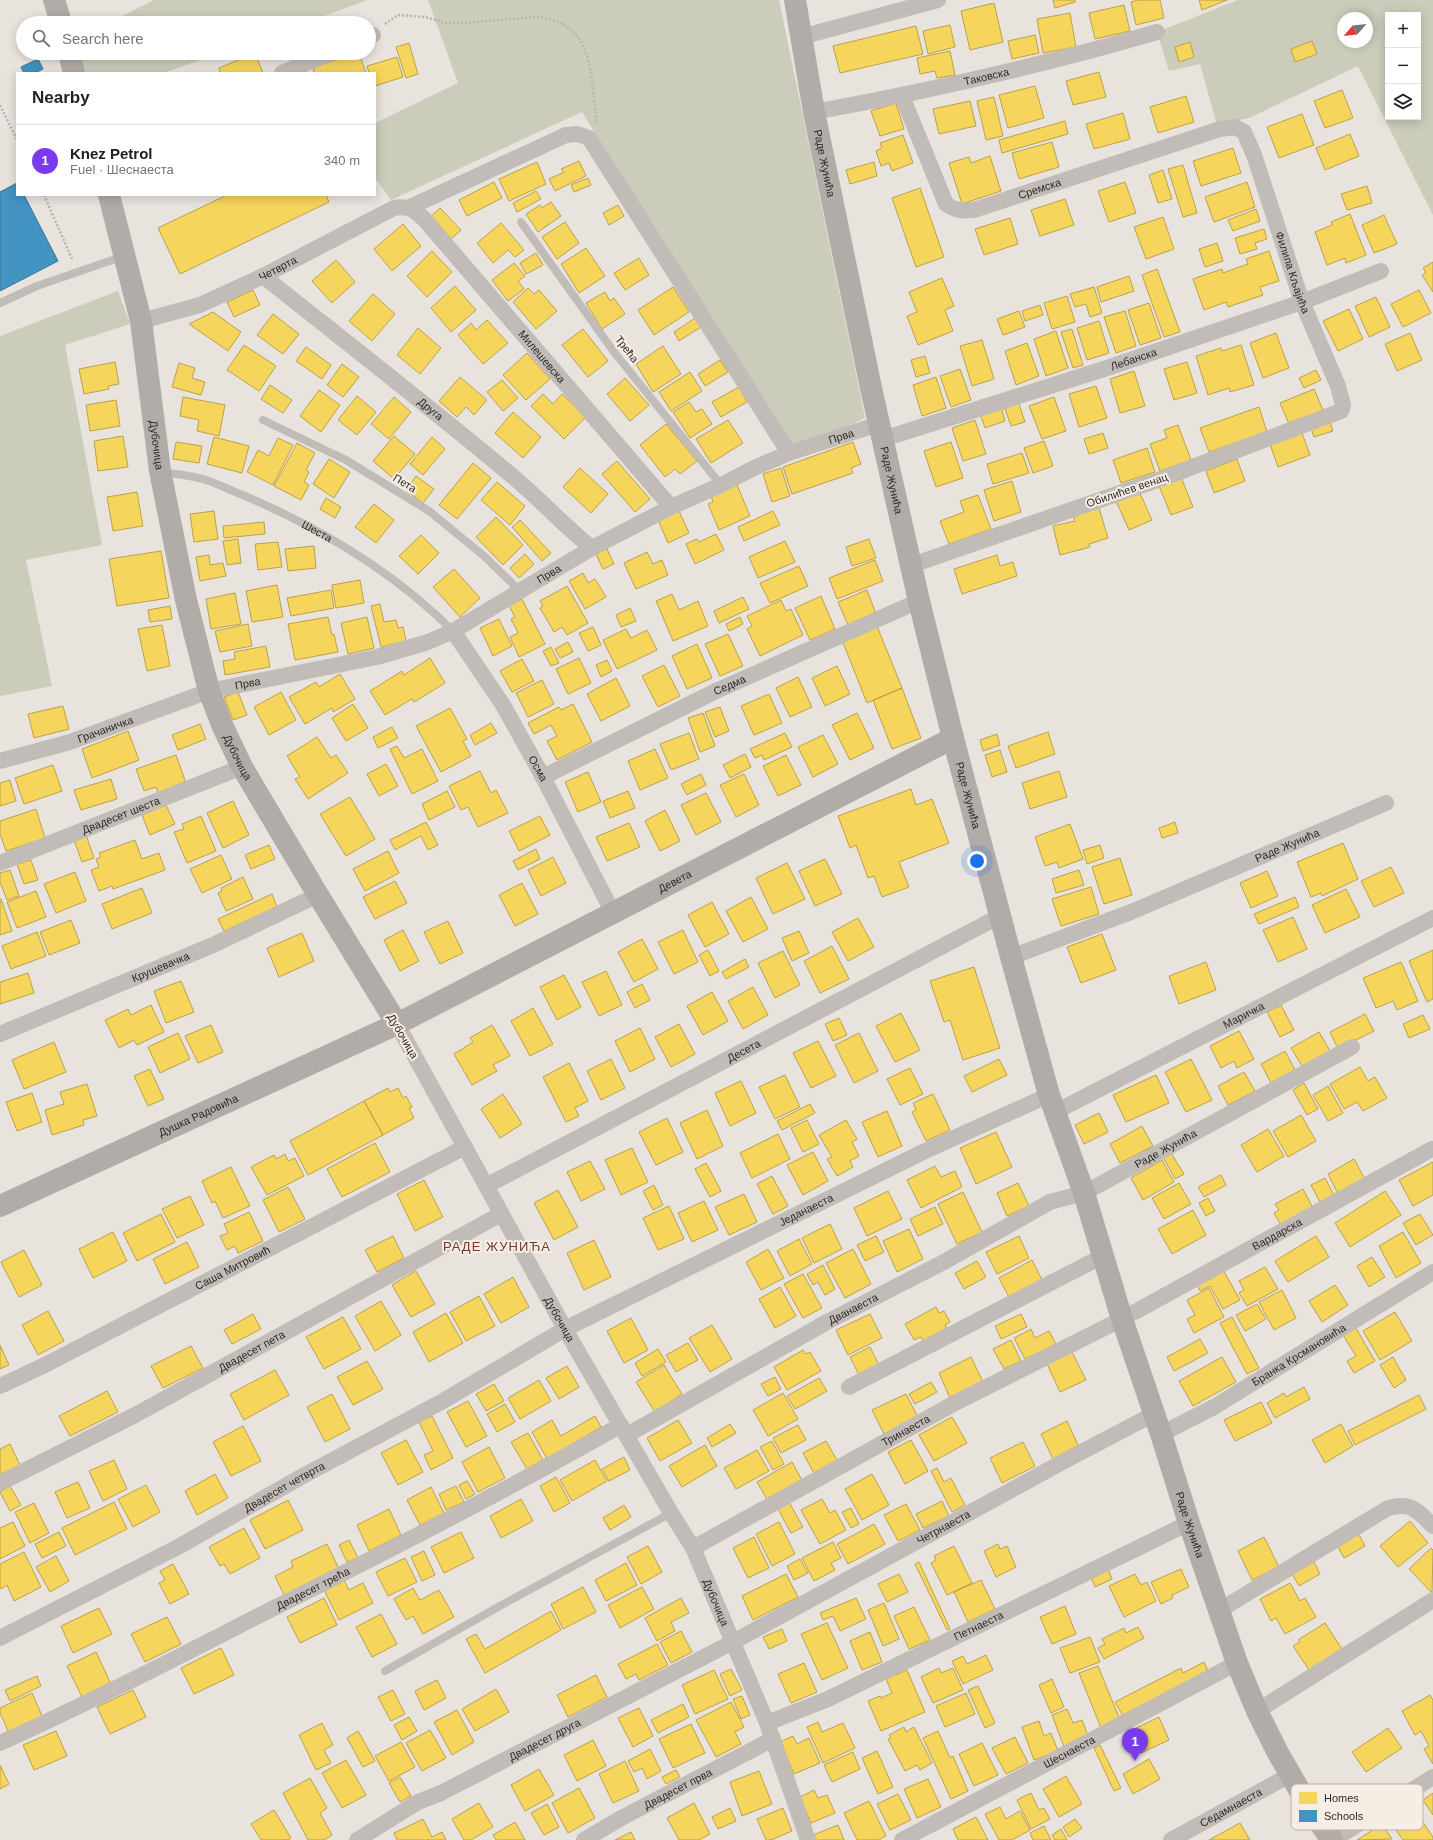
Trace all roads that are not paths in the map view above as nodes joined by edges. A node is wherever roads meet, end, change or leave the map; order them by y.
1 (54, 0) edge
2 (795, 0) edge
3 (938, 0) edge
4 (59, 16) edge
5 (1157, 32) dead end
6 (801, 37) junction
7 (71, 60) edge
8 (314, 60) edge
9 (74, 72) edge
10 (284, 72) edge
11 (902, 96) junction
12 (814, 112) junction
13 (1244, 132) joint
14 (109, 196) edge
15 (410, 208) junction
16 (521, 222) dead end
17 (125, 255) junction
18 (1380, 271) dead end
19 (263, 276) junction
20 (1302, 302) junction
21 (0, 303) edge
22 (141, 320) junction
23 (1340, 411) joint
24 (263, 420) dead end
25 (881, 432) junction
26 (789, 453) junction
27 (160, 471) junction
28 (722, 485) junction
29 (671, 507) junction
30 (592, 548) junction
31 (912, 565) junction
32 (519, 590) junction
33 (919, 601) junction
34 (453, 631) junction
35 (209, 691) junction
36 (953, 738) junction
37 (0, 761) edge
38 (242, 767) junction
39 (543, 777) junction
40 (1386, 803) dead end
41 (0, 863) edge
42 (318, 895) junction
43 (613, 913) junction
44 (1000, 916) junction
45 (1433, 918) edge
46 (1011, 956) junction
47 (397, 1024) junction
48 (0, 1034) edge
49 (1352, 1047) dead end
50 (1052, 1104) junction
51 (465, 1147) junction
52 (1432, 1149) dead end
53 (486, 1186) junction
54 (1084, 1193) junction
55 (0, 1206) edge
56 (501, 1214) junction
57 (1103, 1256) junction
58 (1433, 1272) edge
59 (1122, 1319) junction
60 (565, 1329) junction
61 (0, 1386) edge
62 (849, 1387) dead end
63 (1158, 1424) junction
64 (624, 1430) junction
65 (0, 1483) edge
66 (671, 1514) junction
67 (1189, 1523) junction
68 (1433, 1526) edge
69 (693, 1548) junction
70 (1433, 1600) edge
71 (1220, 1610) junction
72 (0, 1638) edge
73 (733, 1642) junction
74 (1237, 1663) junction
75 (386, 1671) dead end
76 (1257, 1711) junction
77 (767, 1723) junction
78 (773, 1739) junction
79 (0, 1743) edge
80 (1290, 1774) junction
81 (1433, 1777) edge
82 (1296, 1784) edge
83 (1422, 1784) edge
84 (1326, 1830) edge
85 (1348, 1830) edge
86 (357, 1840) edge
87 (584, 1840) edge
88 (808, 1840) edge
89 (902, 1840) edge
90 (1171, 1840) edge
91 (1332, 1840) edge

1 - 4 street
2 - 6 street, Раде Жунића
3 - 6 street
5 - 11 street, Таковска
6 - 12 street, Раде Жунића
7 - 9 street
8 - 10 street
11 - 12 street, Таковска
11 - 13 street, Сремска
12 - 25 street, Раде Жунића
13 - 20 street, Филипа Кљајића
14 - 17 street, Дубочица
15 - 19 street, Четврта
15 - 26 street
15 - 29 street, Милешевска
16 - 28 lane, Трећа
17 - 21 lane
17 - 22 street, Дубочица
18 - 20 street, Лебанска
19 - 22 street, Четврта
19 - 30 street, Друга
20 - 23 street, Филипа Кљајића
20 - 25 street, Лебанска
22 - 27 street, Дубочица
23 - 31 street, Обилићев венац
24 - 32 lane, Пета
25 - 26 street, Прва
25 - 31 street, Раде Жунића
26 - 28 street, Прва
27 - 34 lane, Шеста
27 - 35 street, Дубочица
28 - 29 street, Прва
29 - 30 street, Прва
30 - 32 street, Прва
31 - 33 street, Раде Жунића
32 - 34 street, Прва
33 - 36 street, Раде Жунића
33 - 39 street, Седма
34 - 35 street, Прва
34 - 39 street, Осма
35 - 37 street, Грачаничка
35 - 38 street, Дубочица
36 - 43 street, Девета
36 - 44 street, Раде Жунића
38 - 41 street, Двадесет шеста
38 - 42 street, Дубочица
39 - 43 street, Осма
40 - 46 street, Раде Жунића
42 - 47 street, Дубочица
42 - 48 street, Крушевачка
43 - 47 street, Девета
44 - 46 street, Раде Жунића
44 - 53 street, Десета
45 - 50 street, Маричка
46 - 50 street, Раде Жунића
47 - 51 street, Дубочица
47 - 55 street, Душка Радовића
49 - 54 street, Раде Жунића
50 - 54 street, Раде Жунића
50 - 60 street, Једанаеста
51 - 53 street, Дубочица
51 - 61 street, Саша Митровић
52 - 59 street, Вардарска
53 - 56 street, Дубочица
54 - 57 street, Раде Жунића
54 - 64 street, Дванаеста
56 - 60 street, Дубочица
56 - 65 street, Двадесет пета
57 - 59 street, Раде Жунића
57 - 62 street
58 - 63 street, Бранка Крсмановића
59 - 63 street, Раде Жунића
59 - 69 street, Тринаеста
60 - 64 street, Дубочица
60 - 72 street, Двадесет четврта
63 - 67 street, Раде Жунића
63 - 73 street, Четрнаеста
64 - 66 street, Дубочица
64 - 79 street, Двадесет трећа
66 - 69 street, Дубочица
66 - 75 lane
67 - 71 street, Раде Жунића
67 - 77 street, Петнаеста
68 - 71 street
69 - 73 street, Дубочица
70 - 76 street
71 - 74 street, Раде Жунића
73 - 77 street, Дубочица
73 - 86 street, Двадесет друга
74 - 76 street, Раде Жунића
74 - 89 street, Шеснаеста
76 - 80 street, Раде Жунића
77 - 78 street, Дубочица
78 - 87 street, Двадесет прва
78 - 88 street, Дубочица
80 - 82 street, Раде Жунића
80 - 90 street, Седамнаеста
81 - 83 street
84 - 91 street, Раде Жунића
85 - 91 street

